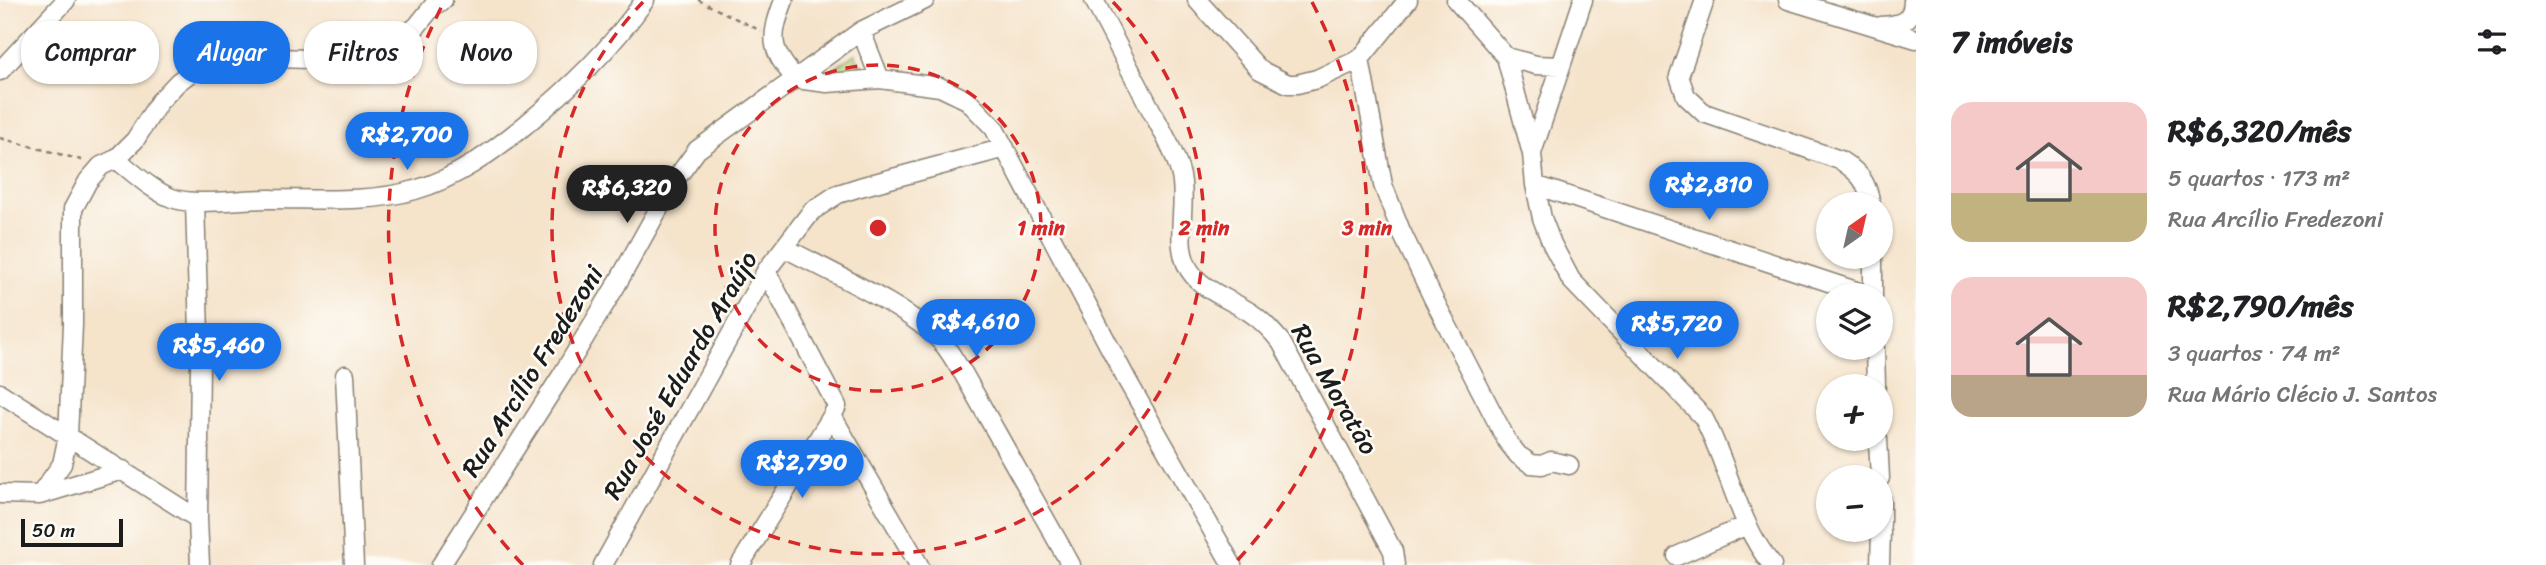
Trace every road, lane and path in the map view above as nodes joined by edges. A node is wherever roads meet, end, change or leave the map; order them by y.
1 (66, 0) edge
2 (645, 0) edge
3 (698, 0) edge
4 (784, 0) edge
5 (925, 0) edge
6 (1094, 0) edge
7 (1197, 0) edge
8 (1408, 0) edge
9 (1456, 0) edge
10 (1583, 0) edge
11 (1705, 0) edge
12 (1788, 0) edge
13 (1913, 0) edge
14 (437, 2) edge
15 (1876, 27) junction
16 (861, 30) junction
17 (773, 36) junction
18 (1916, 39) edge
19 (1506, 57) junction
20 (1360, 59) junction
21 (1560, 66) junction
22 (0, 71) edge
23 (796, 79) junction
24 (880, 79) junction
25 (0, 138) edge
26 (1005, 148) junction
27 (1532, 154) junction
28 (108, 162) junction
29 (1535, 186) junction
30 (1869, 192) edge
31 (195, 203) junction
32 (785, 248) junction
33 (766, 271) junction
34 (1832, 283) edge
35 (345, 375) dead end
36 (0, 393) edge
37 (835, 411) junction
38 (68, 436) junction
39 (1569, 465) dead end
40 (123, 470) junction
41 (0, 494) edge
42 (40, 495) junction
43 (198, 519) junction
44 (1747, 524) junction
45 (1881, 542) edge
46 (1676, 556) dead end
47 (748, 560) edge
48 (201, 565) edge
49 (354, 565) edge
50 (441, 565) edge
51 (603, 565) edge
52 (919, 565) edge
53 (1071, 565) edge
54 (1232, 565) edge
55 (1395, 565) edge
56 (1772, 565) edge
57 (1880, 565) edge

1 - 22 street
2 - 31 street
3 - 17 path
4 - 17 street
5 - 16 street, Rua Arcílio Fredezoni
6 - 55 street, Rua Moratão
7 - 20 street
8 - 20 street
9 - 19 street
10 - 21 street
11 - 30 street
12 - 15 street
13 - 15 street
14 - 28 street
15 - 18 street
16 - 23 street, Rua Arcílio Fredezoni
16 - 24 street
17 - 23 street
19 - 21 street
19 - 27 street
20 - 39 street
21 - 27 street
23 - 24 street
23 - 50 street, Rua Arcílio Fredezoni
24 - 26 street
25 - 28 path
26 - 32 street, Rua José Eduardo Araújo
26 - 54 street
27 - 29 street
28 - 31 street
28 - 38 street
29 - 34 street
29 - 44 street
31 - 43 street
32 - 33 street, Rua José Eduardo Araújo
32 - 53 street
33 - 37 street
33 - 51 street, Rua José Eduardo Araújo
35 - 49 street
36 - 38 street
37 - 47 street
37 - 52 street
38 - 40 street
38 - 42 street
40 - 42 street
40 - 43 street
41 - 42 street
43 - 48 street
44 - 46 street
44 - 56 street
45 - 57 street

